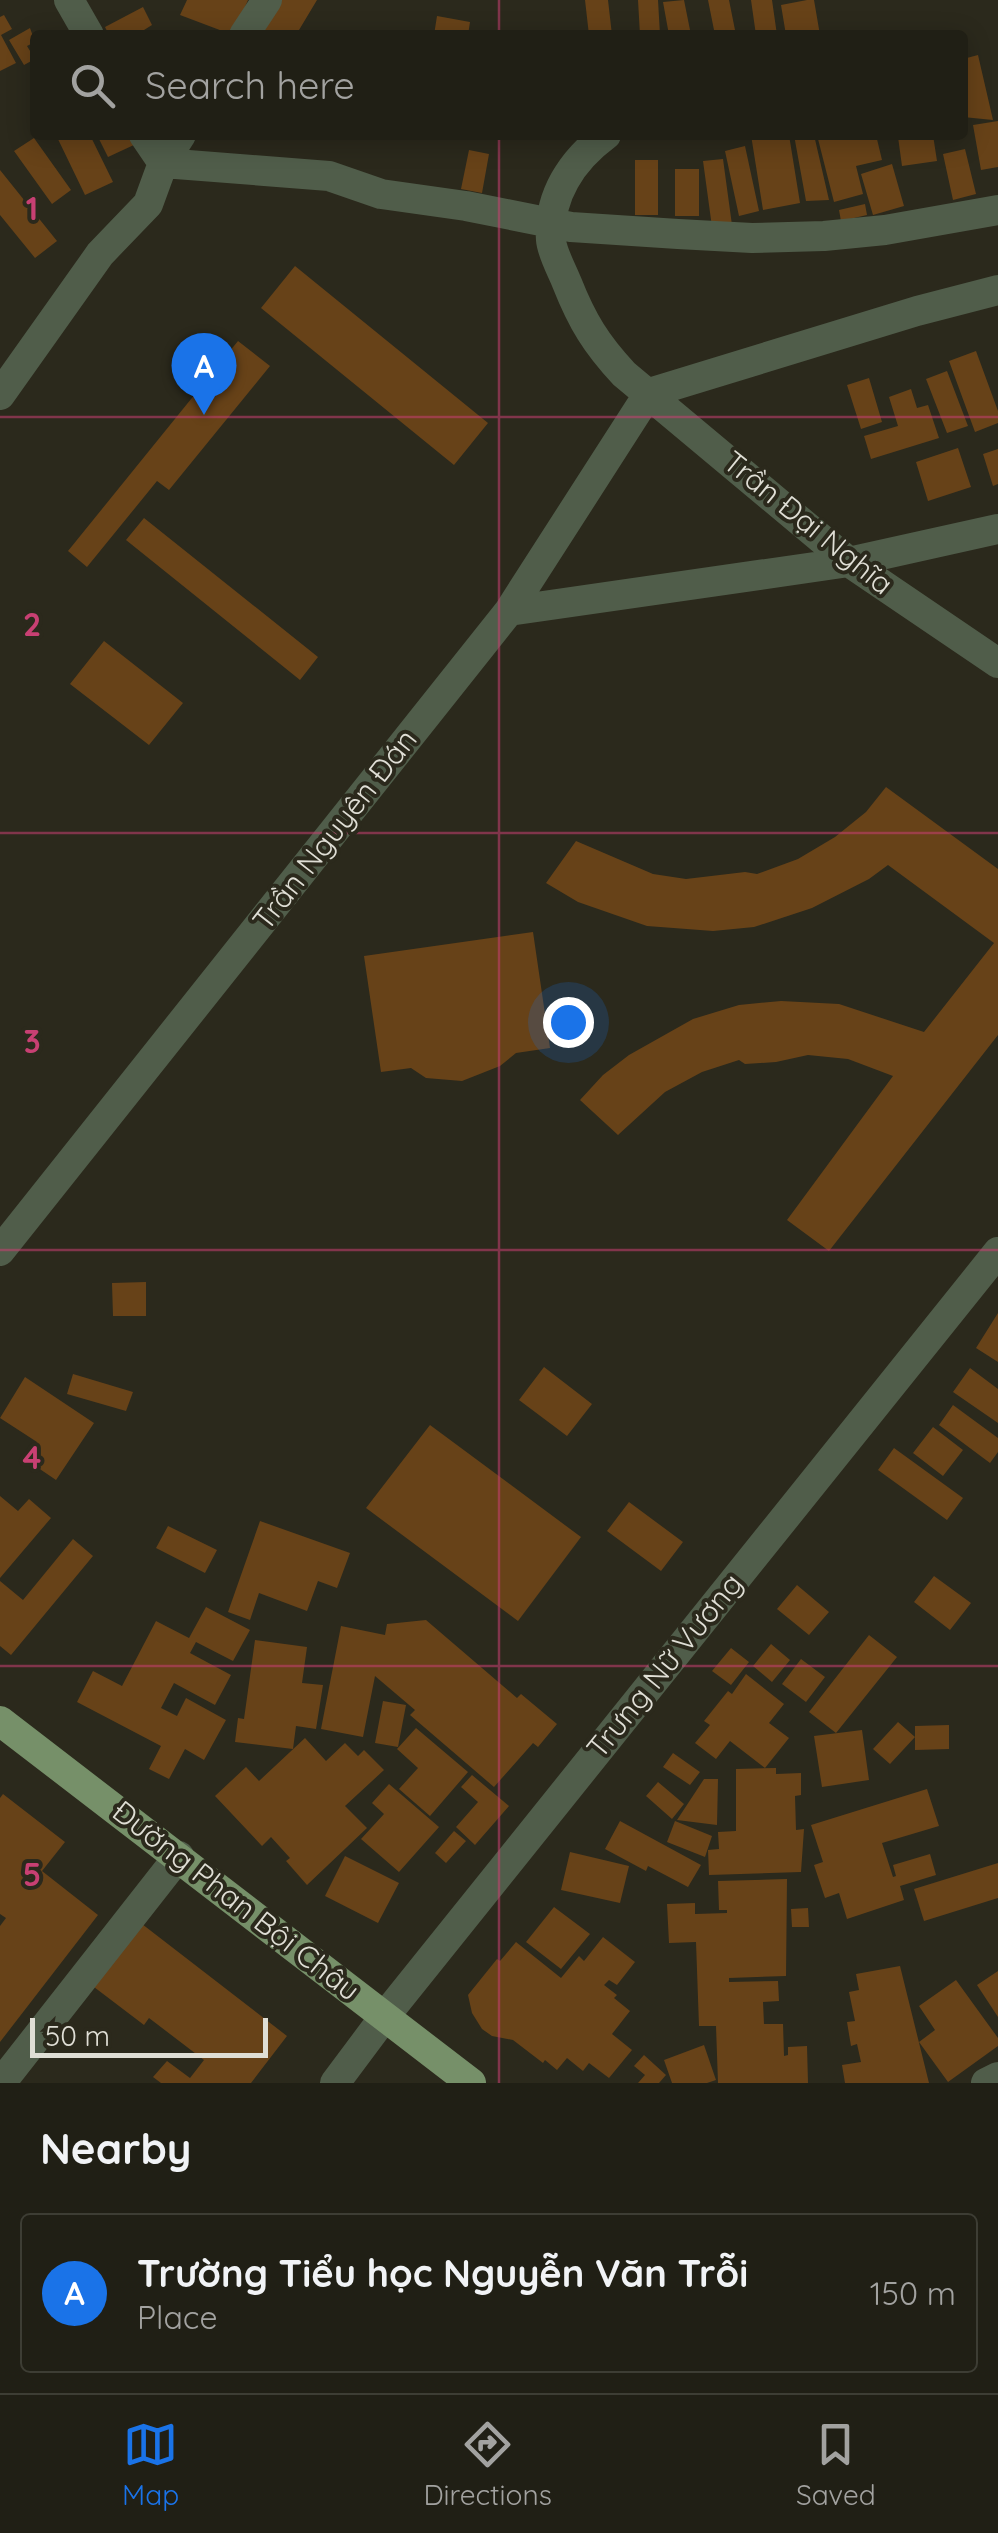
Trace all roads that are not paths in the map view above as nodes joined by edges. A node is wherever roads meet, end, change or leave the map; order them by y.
1 (69, 0) edge
2 (267, 0) edge
3 (86, 30) edge
4 (247, 30) edge
5 (147, 140) edge
6 (177, 140) edge
7 (600, 140) edge
8 (163, 163) junction
9 (998, 210) edge
10 (553, 224) junction
11 (998, 290) edge
12 (648, 394) junction
13 (0, 395) edge
14 (998, 529) edge
15 (849, 562) junction
16 (508, 611) junction
17 (998, 663) edge
18 (0, 1251) edge
19 (997, 1254) edge
20 (0, 1721) edge
21 (179, 1856) junction
22 (385, 2016) junction
23 (998, 2077) edge
24 (0, 2083) edge
25 (335, 2083) edge
26 (471, 2083) edge
27 (986, 2083) edge

1 - 3 street
2 - 4 street
5 - 8 street
6 - 8 street
7 - 10 street
8 - 10 street
8 - 13 street
9 - 10 street
10 - 12 street, Trần Đại Nghĩa
11 - 12 street
12 - 15 street, Trần Đại Nghĩa
12 - 16 street, Trần Nguyên Đán
14 - 15 street
15 - 16 street
15 - 17 street, Trần Đại Nghĩa
16 - 18 street, Trần Nguyên Đán
19 - 22 street, Trưng Nữ Vương
20 - 21 main road, Đường Phan Bội Châu
21 - 22 main road, Đường Phan Bội Châu
21 - 24 street
22 - 25 street, Trưng Nữ Vương
22 - 26 main road, Đường Phan Bội Châu
23 - 27 street

